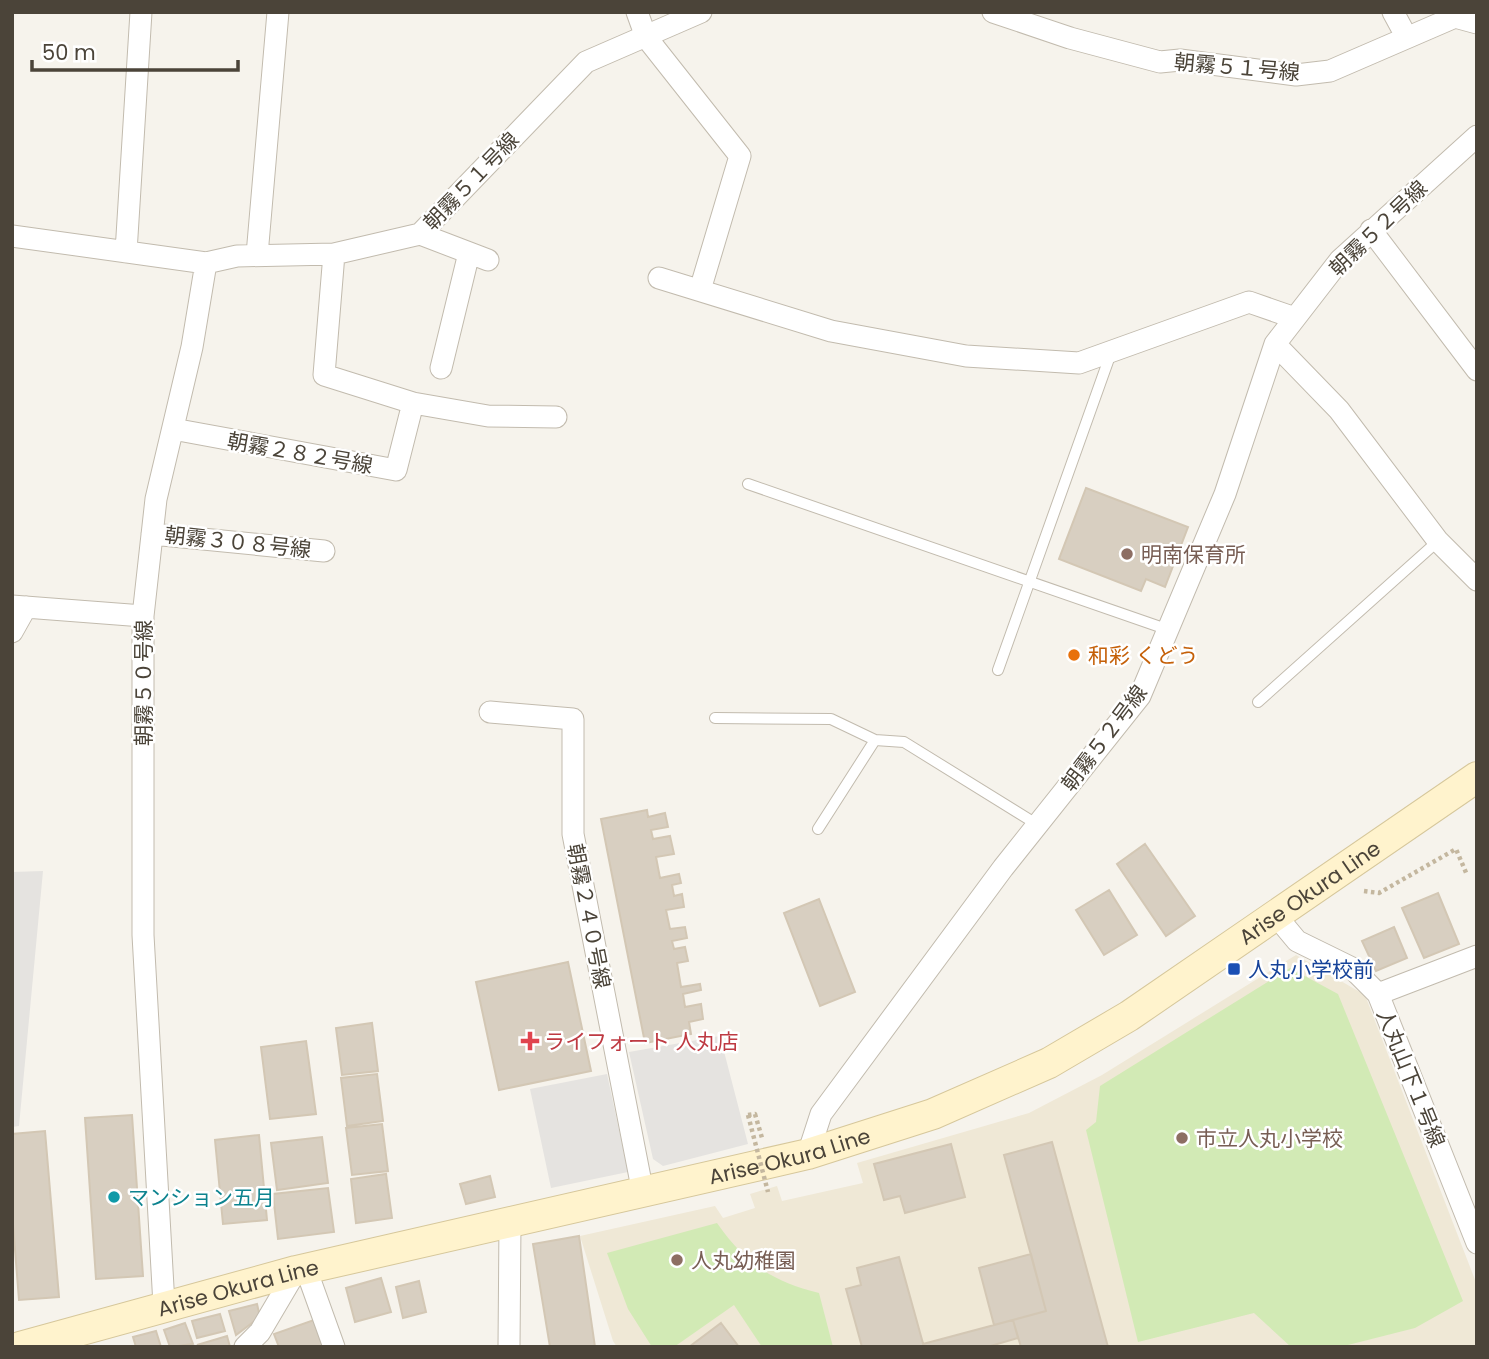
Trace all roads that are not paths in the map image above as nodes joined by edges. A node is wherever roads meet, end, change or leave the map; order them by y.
1 (141, 12) edge
2 (278, 12) edge
3 (637, 12) edge
4 (701, 12) edge
5 (993, 12) edge
6 (1393, 12) edge
7 (1477, 23) edge
8 (1406, 36) junction
9 (646, 37) junction
10 (1475, 140) edge
11 (1371, 230) junction
12 (420, 234) junction
13 (12, 236) edge
14 (126, 252) junction
15 (334, 254) junction
16 (257, 255) junction
17 (206, 263) junction
18 (659, 278) dead end
19 (700, 290) junction
20 (1295, 318) junction
21 (1275, 344) junction
22 (1112, 351) junction
23 (441, 368) dead end
24 (1477, 370) edge
25 (413, 403) junction
26 (556, 416) dead end
27 (173, 429) junction
28 (748, 484) dead end
29 (152, 534) junction
30 (1438, 541) junction
31 (324, 551) dead end
32 (1477, 580) edge
33 (1031, 582) junction
34 (19, 606) edge
35 (143, 616) junction
36 (1169, 630) junction
37 (12, 632) edge
38 (998, 670) dead end
39 (1258, 702) dead end
40 (490, 712) dead end
41 (715, 718) dead end
42 (875, 740) junction
43 (1477, 777) edge
44 (1038, 825) junction
45 (818, 829) dead end
46 (1277, 917) junction
47 (1477, 956) edge
48 (1378, 994) junction
49 (808, 1154) junction
50 (643, 1193) junction
51 (510, 1223) junction
52 (1477, 1243) edge
53 (301, 1270) junction
54 (164, 1305) junction
55 (20, 1347) edge
56 (245, 1347) edge
57 (334, 1347) edge
58 (509, 1347) edge

1 - 14 street
2 - 16 street
3 - 9 street
4 - 9 street, 朝霧５１号線
5 - 8 street, 朝霧５１号線
6 - 8 street
7 - 8 street, 朝霧５１号線
9 - 12 street, 朝霧５１号線
9 - 19 street
10 - 11 street, 朝霧５２号線
11 - 20 street, 朝霧５２号線
11 - 24 street
12 - 15 street, 朝霧５１号線
12 - 23 street
13 - 14 street
14 - 17 street
15 - 16 street, 朝霧５１号線
15 - 25 street
16 - 17 street, 朝霧５１号線
17 - 27 street, 朝霧５０号線
18 - 19 street
19 - 22 street
20 - 21 street, 朝霧５２号線
20 - 22 street
21 - 30 street
21 - 36 street, 朝霧５２号線
22 - 33 lane
25 - 26 street
25 - 27 street, 朝霧２８２号線
27 - 29 street, 朝霧５０号線
28 - 33 lane
29 - 31 street, 朝霧３０８号線
29 - 35 street, 朝霧５０号線
30 - 32 street
30 - 39 lane
33 - 36 lane
33 - 38 lane
34 - 35 street
34 - 37 street
35 - 54 street, 朝霧５０号線
36 - 44 street, 朝霧５２号線
40 - 50 street, 朝霧２４０号線
41 - 42 lane
42 - 44 lane
42 - 45 lane
43 - 46 main road, Arise Okura Line
44 - 49 street, 朝霧５２号線
46 - 48 street, 人丸山下１号線
46 - 49 main road, Arise Okura Line
47 - 48 street
48 - 52 street, 人丸山下１号線
49 - 50 main road, Arise Okura Line
50 - 51 main road, Arise Okura Line
51 - 53 main road, Arise Okura Line
51 - 58 street
53 - 54 main road, Arise Okura Line
53 - 56 street
53 - 57 street
54 - 55 main road, Arise Okura Line

